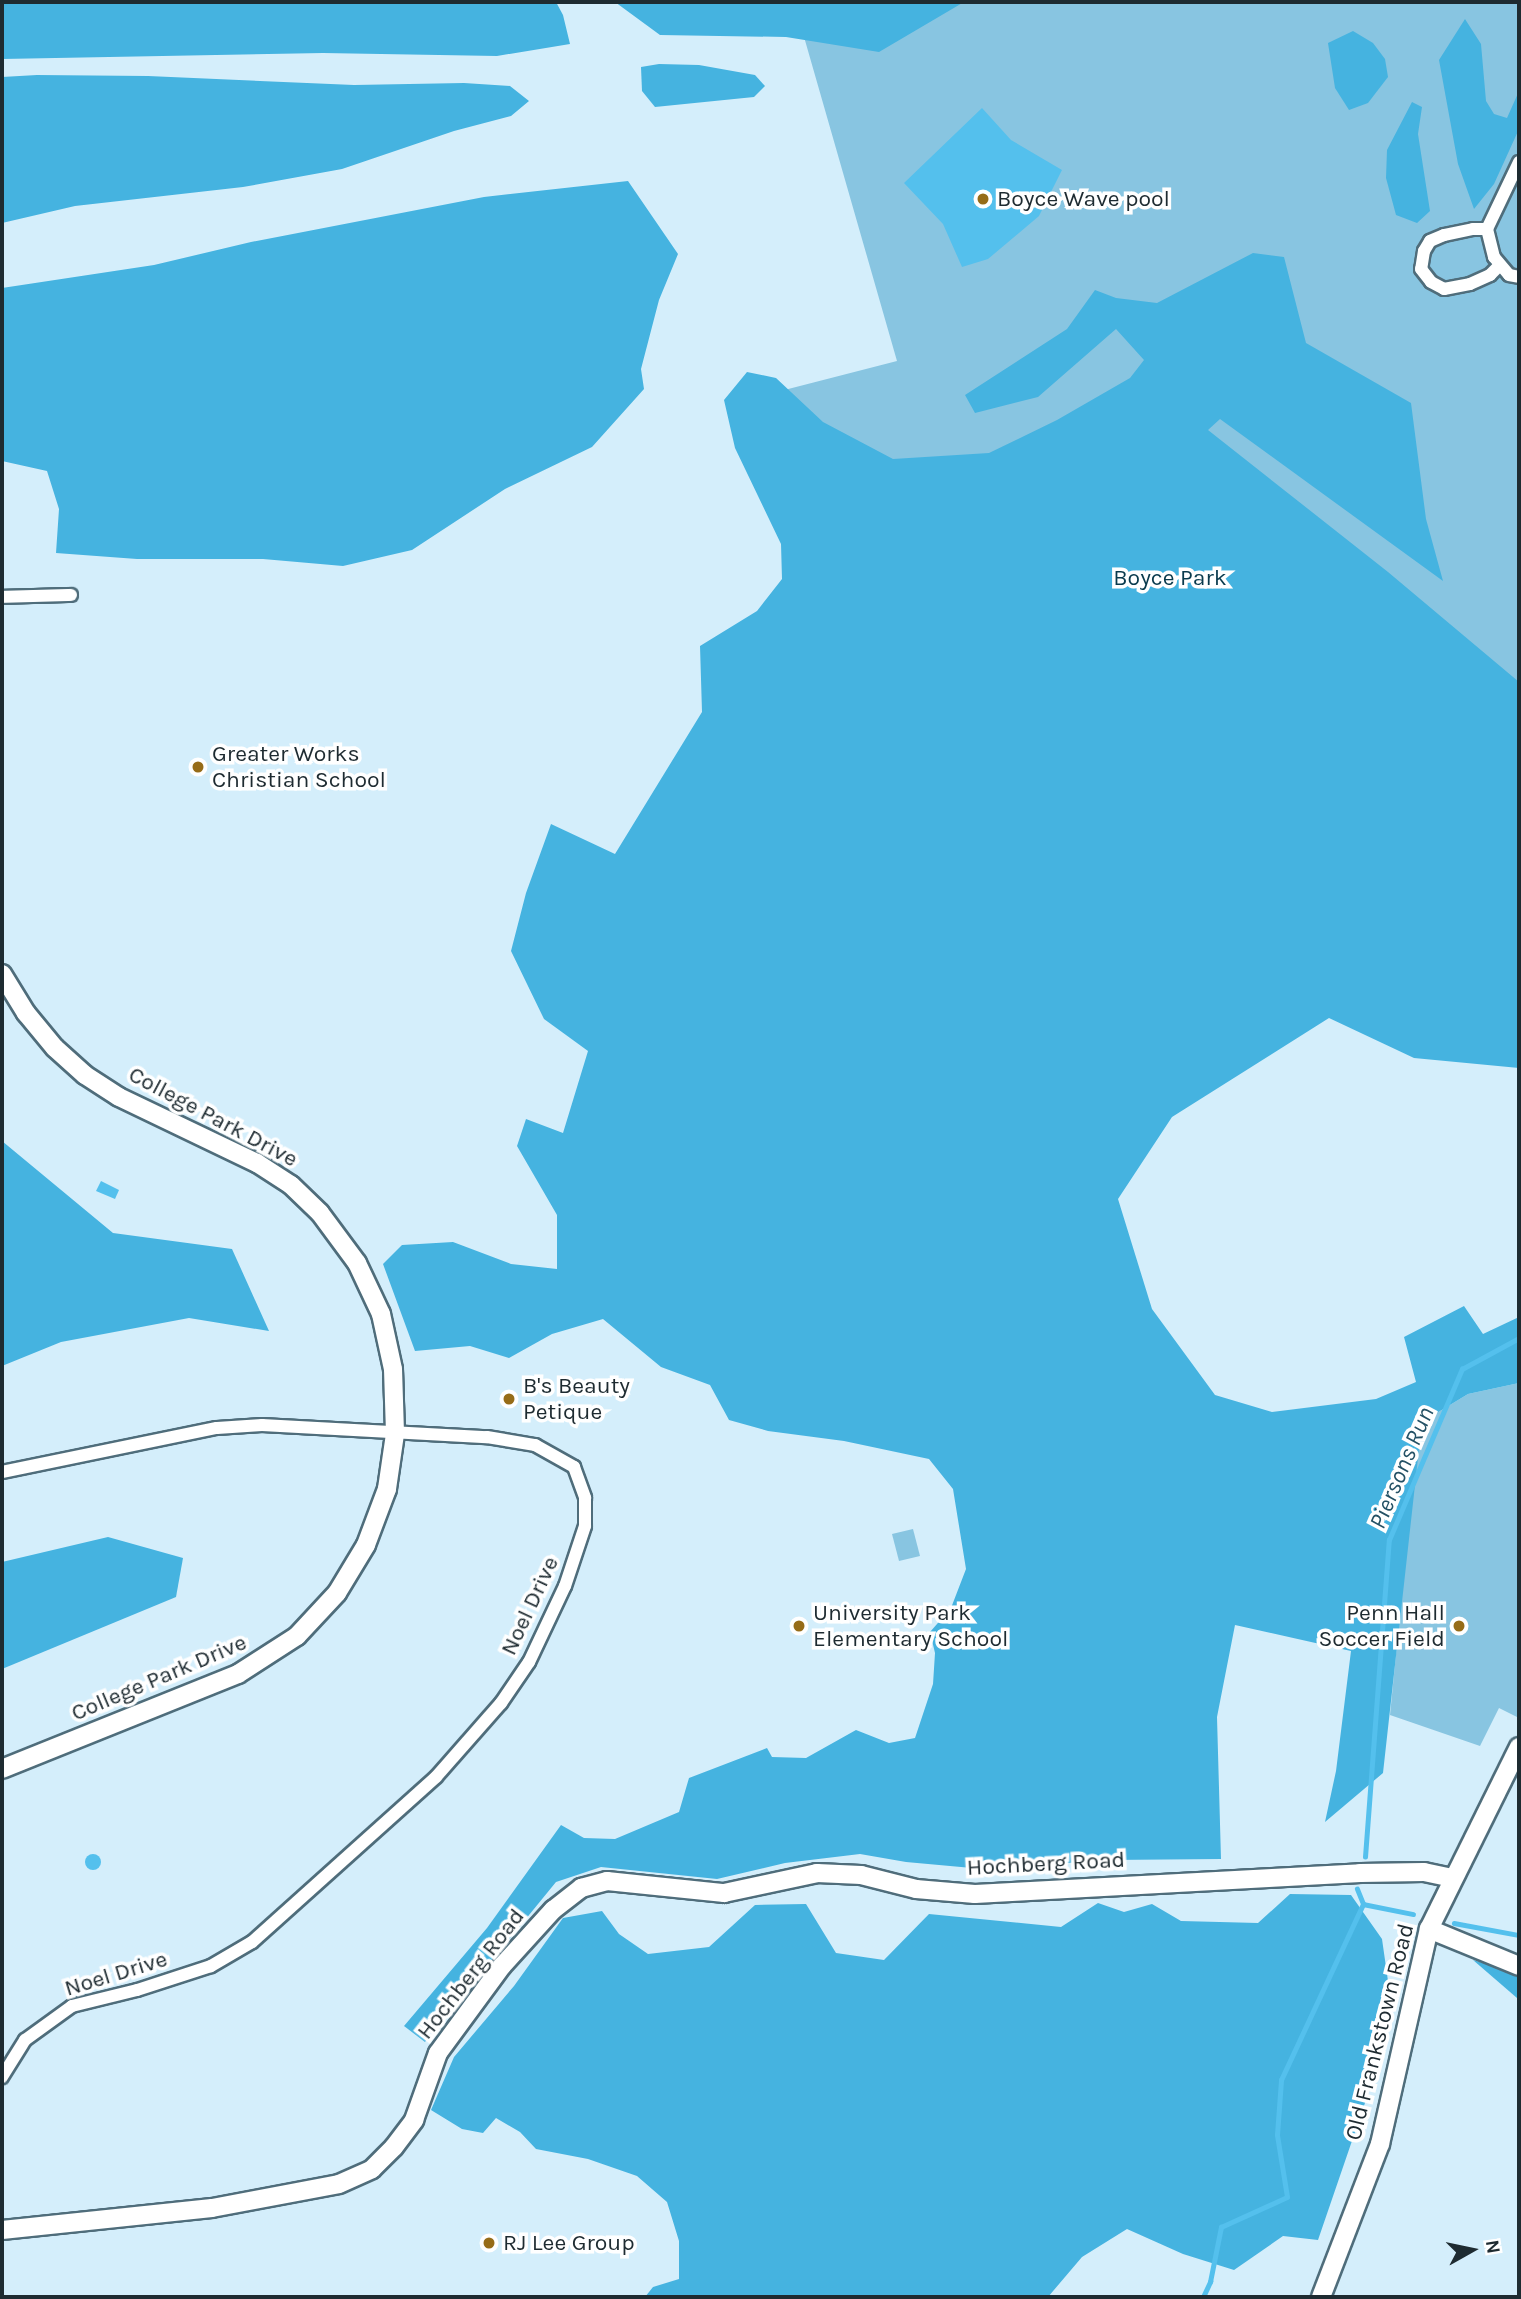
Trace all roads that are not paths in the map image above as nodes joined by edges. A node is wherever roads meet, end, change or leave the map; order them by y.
1 (1519, 162) edge
2 (1488, 229) junction
3 (1500, 265) junction
4 (1519, 277) edge
5 (71, 595) dead end
6 (2, 597) edge
7 (2, 974) edge
8 (395, 1434) junction
9 (2, 1472) edge
10 (1519, 1747) edge
11 (2, 1769) edge
12 (1452, 1878) junction
13 (1429, 1929) junction
14 (1519, 1966) edge
15 (2, 2077) edge
16 (2, 2226) edge
17 (1321, 2297) edge

1 - 2 street
2 - 3 street
2 - 3 street
3 - 4 street
5 - 6 street
7 - 8 street, College Park Drive
8 - 9 street, Noel Drive
8 - 11 street, College Park Drive
8 - 15 street, Noel Drive
10 - 12 street, Old Frankstown Road
12 - 13 street, Old Frankstown Road
12 - 16 street, Hochberg Road
13 - 14 street
13 - 17 street, Old Frankstown Road

